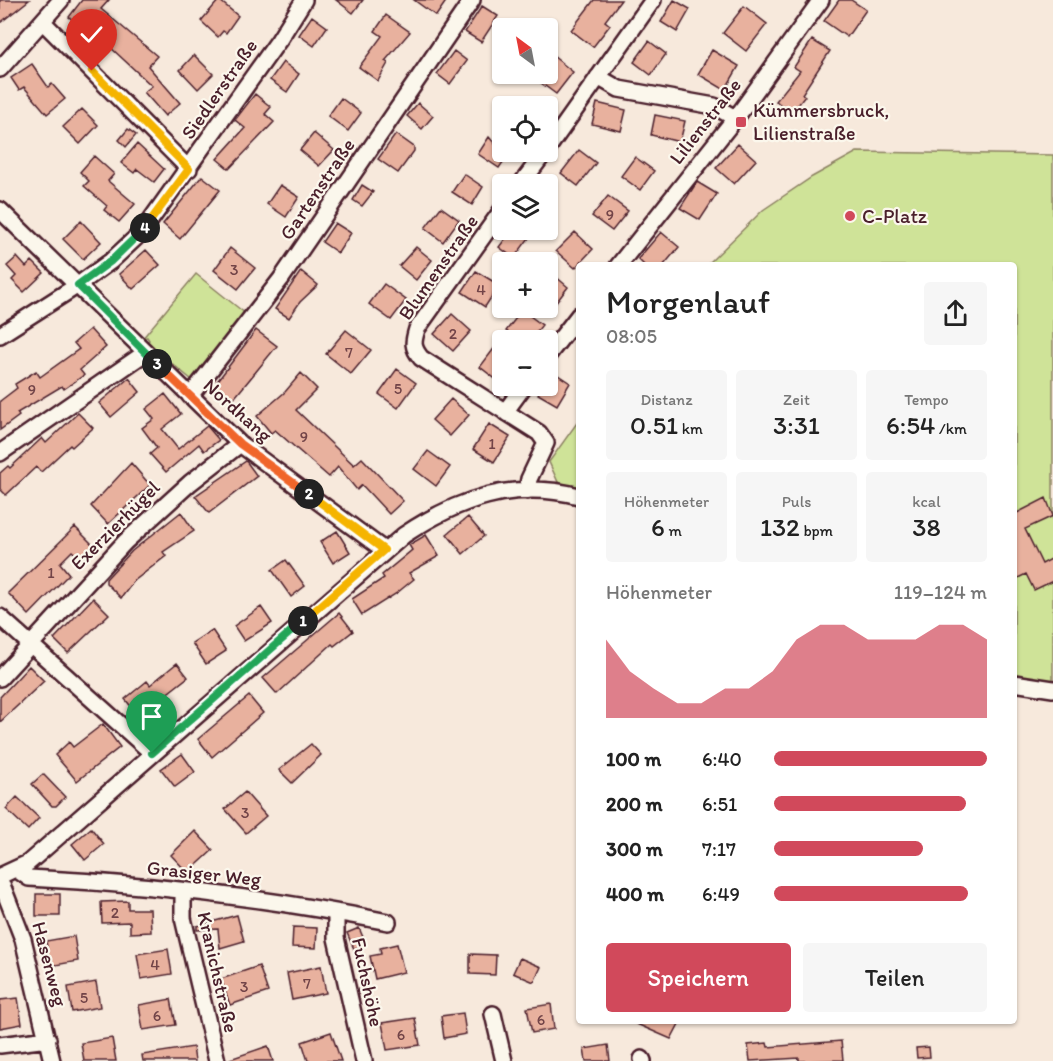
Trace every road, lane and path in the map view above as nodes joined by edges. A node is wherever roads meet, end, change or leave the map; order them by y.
1 (61, 0) edge
2 (304, 0) edge
3 (472, 0) edge
4 (653, 0) edge
5 (821, 0) edge
6 (43, 22) junction
7 (0, 69) edge
8 (598, 77) junction
9 (735, 118) junction
10 (558, 134) edge
11 (189, 169) junction
12 (0, 210) edge
13 (492, 224) edge
14 (621, 262) edge
15 (78, 285) junction
16 (576, 319) edge
17 (0, 335) edge
18 (558, 342) edge
19 (145, 353) junction
20 (190, 396) junction
21 (517, 396) edge
22 (505, 412) junction
23 (240, 444) junction
24 (0, 453) edge
25 (527, 491) junction
26 (576, 495) edge
27 (384, 550) junction
28 (0, 617) edge
29 (29, 646) junction
30 (0, 678) edge
31 (1017, 683) edge
32 (1053, 688) edge
33 (152, 753) junction
34 (16, 869) junction
35 (0, 878) edge
36 (183, 891) junction
37 (336, 912) junction
38 (388, 922) dead end
39 (493, 1014) dead end
40 (48, 1039) junction
41 (0, 1045) edge
42 (52, 1061) edge
43 (217, 1061) edge
44 (364, 1061) edge
45 (504, 1061) edge

1 - 6 street
2 - 11 street, Siedlerstraße
3 - 20 street, Gartenstraße
4 - 8 street
5 - 9 street, Lilienstraße
6 - 7 street
6 - 11 street
8 - 9 street
8 - 10 street
9 - 14 street, Lilienstraße
11 - 15 street, Siedlerstraße
12 - 15 street, Nordhang
13 - 22 street, Blumenstraße
15 - 17 street, Siedlerstraße
15 - 19 street, Nordhang
16 - 18 street
19 - 20 street, Nordhang
19 - 24 street
20 - 23 street, Nordhang
21 - 22 street
22 - 25 street, Blumenstraße
23 - 27 street, Nordhang
23 - 29 street, Exerzierhügel
25 - 26 street
25 - 27 street
27 - 33 street
28 - 29 street
29 - 30 street, Exerzierhügel
29 - 33 street
31 - 32 street
33 - 34 street
34 - 35 street
34 - 36 street, Grasiger Weg
35 - 40 street, Hasenweg
36 - 37 street, Grasiger Weg
36 - 43 street, Kranichstraße
37 - 38 street, Grasiger Weg
37 - 44 street, Fuchshöhe
39 - 45 street
40 - 41 street
40 - 42 street, Hasenweg

